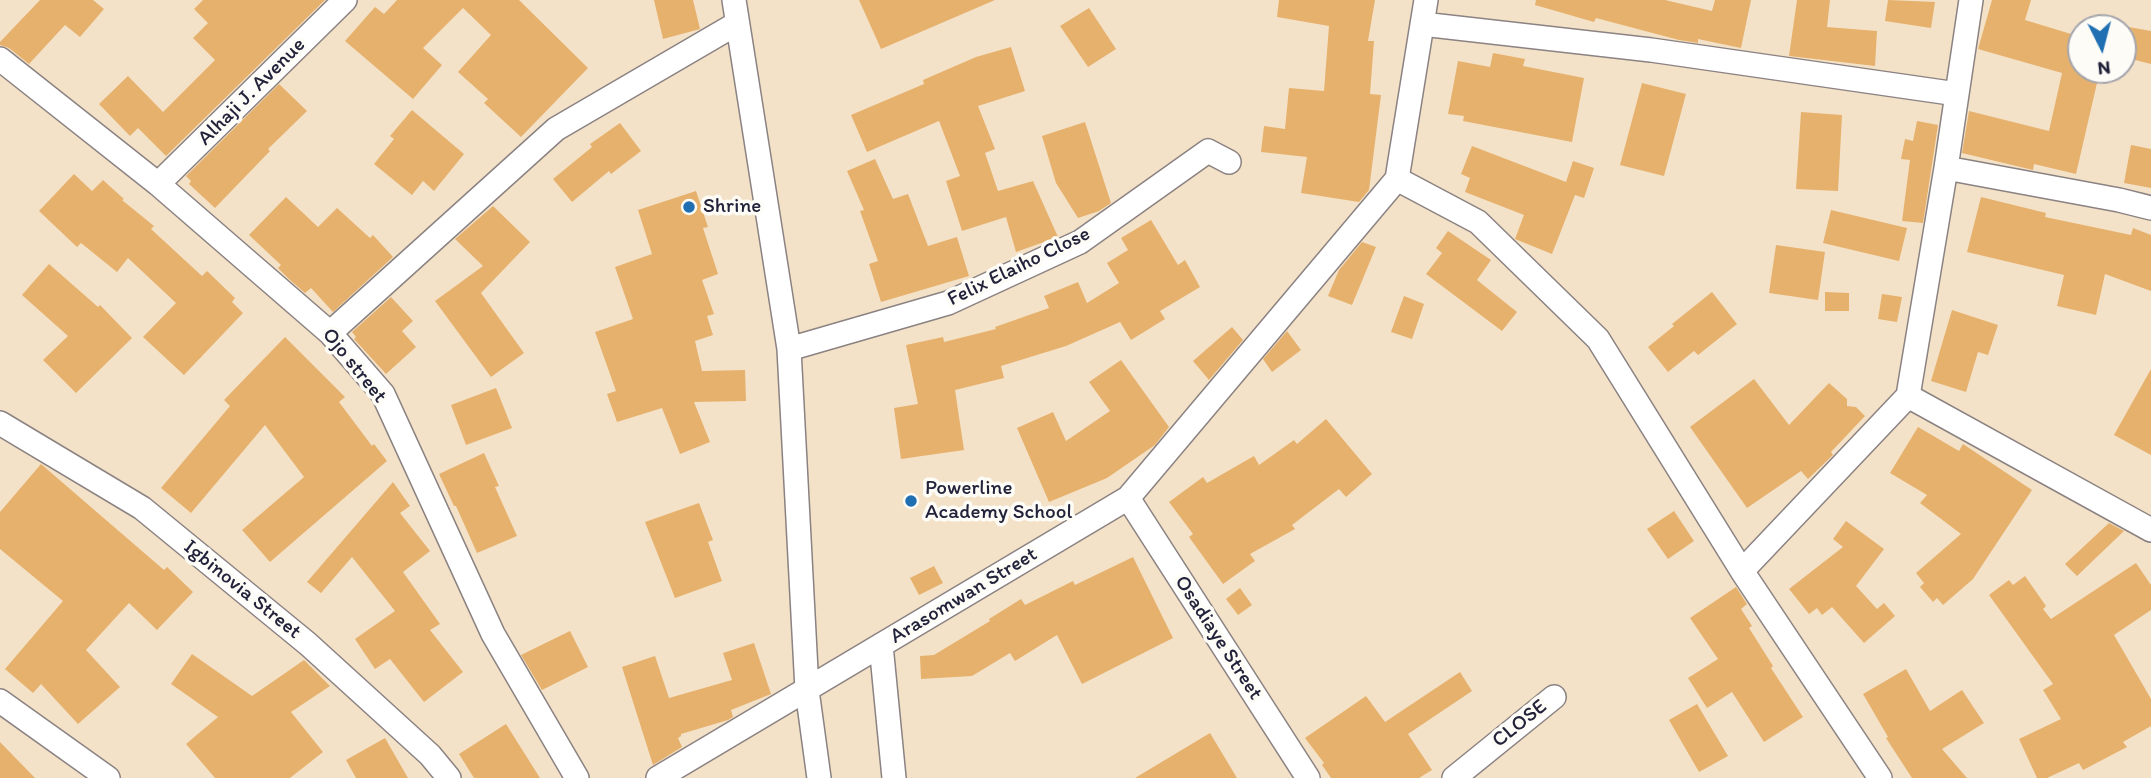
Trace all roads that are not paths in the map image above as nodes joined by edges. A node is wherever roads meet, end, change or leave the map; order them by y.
1 (345, 0) edge
2 (734, 0) edge
3 (1426, 0) edge
4 (1972, 0) edge
5 (736, 24) junction
6 (1422, 24) junction
7 (0, 59) edge
8 (1957, 94) junction
9 (1229, 162) dead end
10 (1946, 168) junction
11 (1397, 179) junction
12 (158, 184) junction
13 (2151, 208) edge
14 (330, 333) junction
15 (789, 349) junction
16 (1908, 396) junction
17 (6, 427) edge
18 (1128, 498) junction
19 (2151, 530) edge
20 (1742, 571) junction
21 (881, 646) junction
22 (807, 690) junction
23 (1554, 697) dead end
24 (2, 706) edge
25 (108, 778) edge
26 (450, 778) edge
27 (577, 778) edge
28 (658, 778) edge
29 (819, 778) edge
30 (894, 778) edge
31 (1308, 778) edge
32 (1454, 778) edge
33 (1880, 778) edge

1 - 12 street, Alhaji J. Avenue
2 - 5 street
3 - 6 street
4 - 8 street
5 - 14 street
5 - 15 street
6 - 8 street
6 - 11 street
7 - 12 street, Ojo street
8 - 10 street
9 - 15 street, Felix Elaiho Close
10 - 13 street
10 - 16 street
11 - 18 street, Arasomwan Street
11 - 20 street
12 - 14 street, Ojo street
14 - 27 street, Ojo street
15 - 22 street
16 - 19 street
16 - 20 street
17 - 26 street, Igbinovia Street
18 - 21 street, Arasomwan Street
18 - 31 street, Osadiaye Street
20 - 33 street
21 - 22 street, Arasomwan Street
21 - 30 street
22 - 28 street, Arasomwan Street
22 - 29 street
23 - 32 street, CLOSE
24 - 25 street

